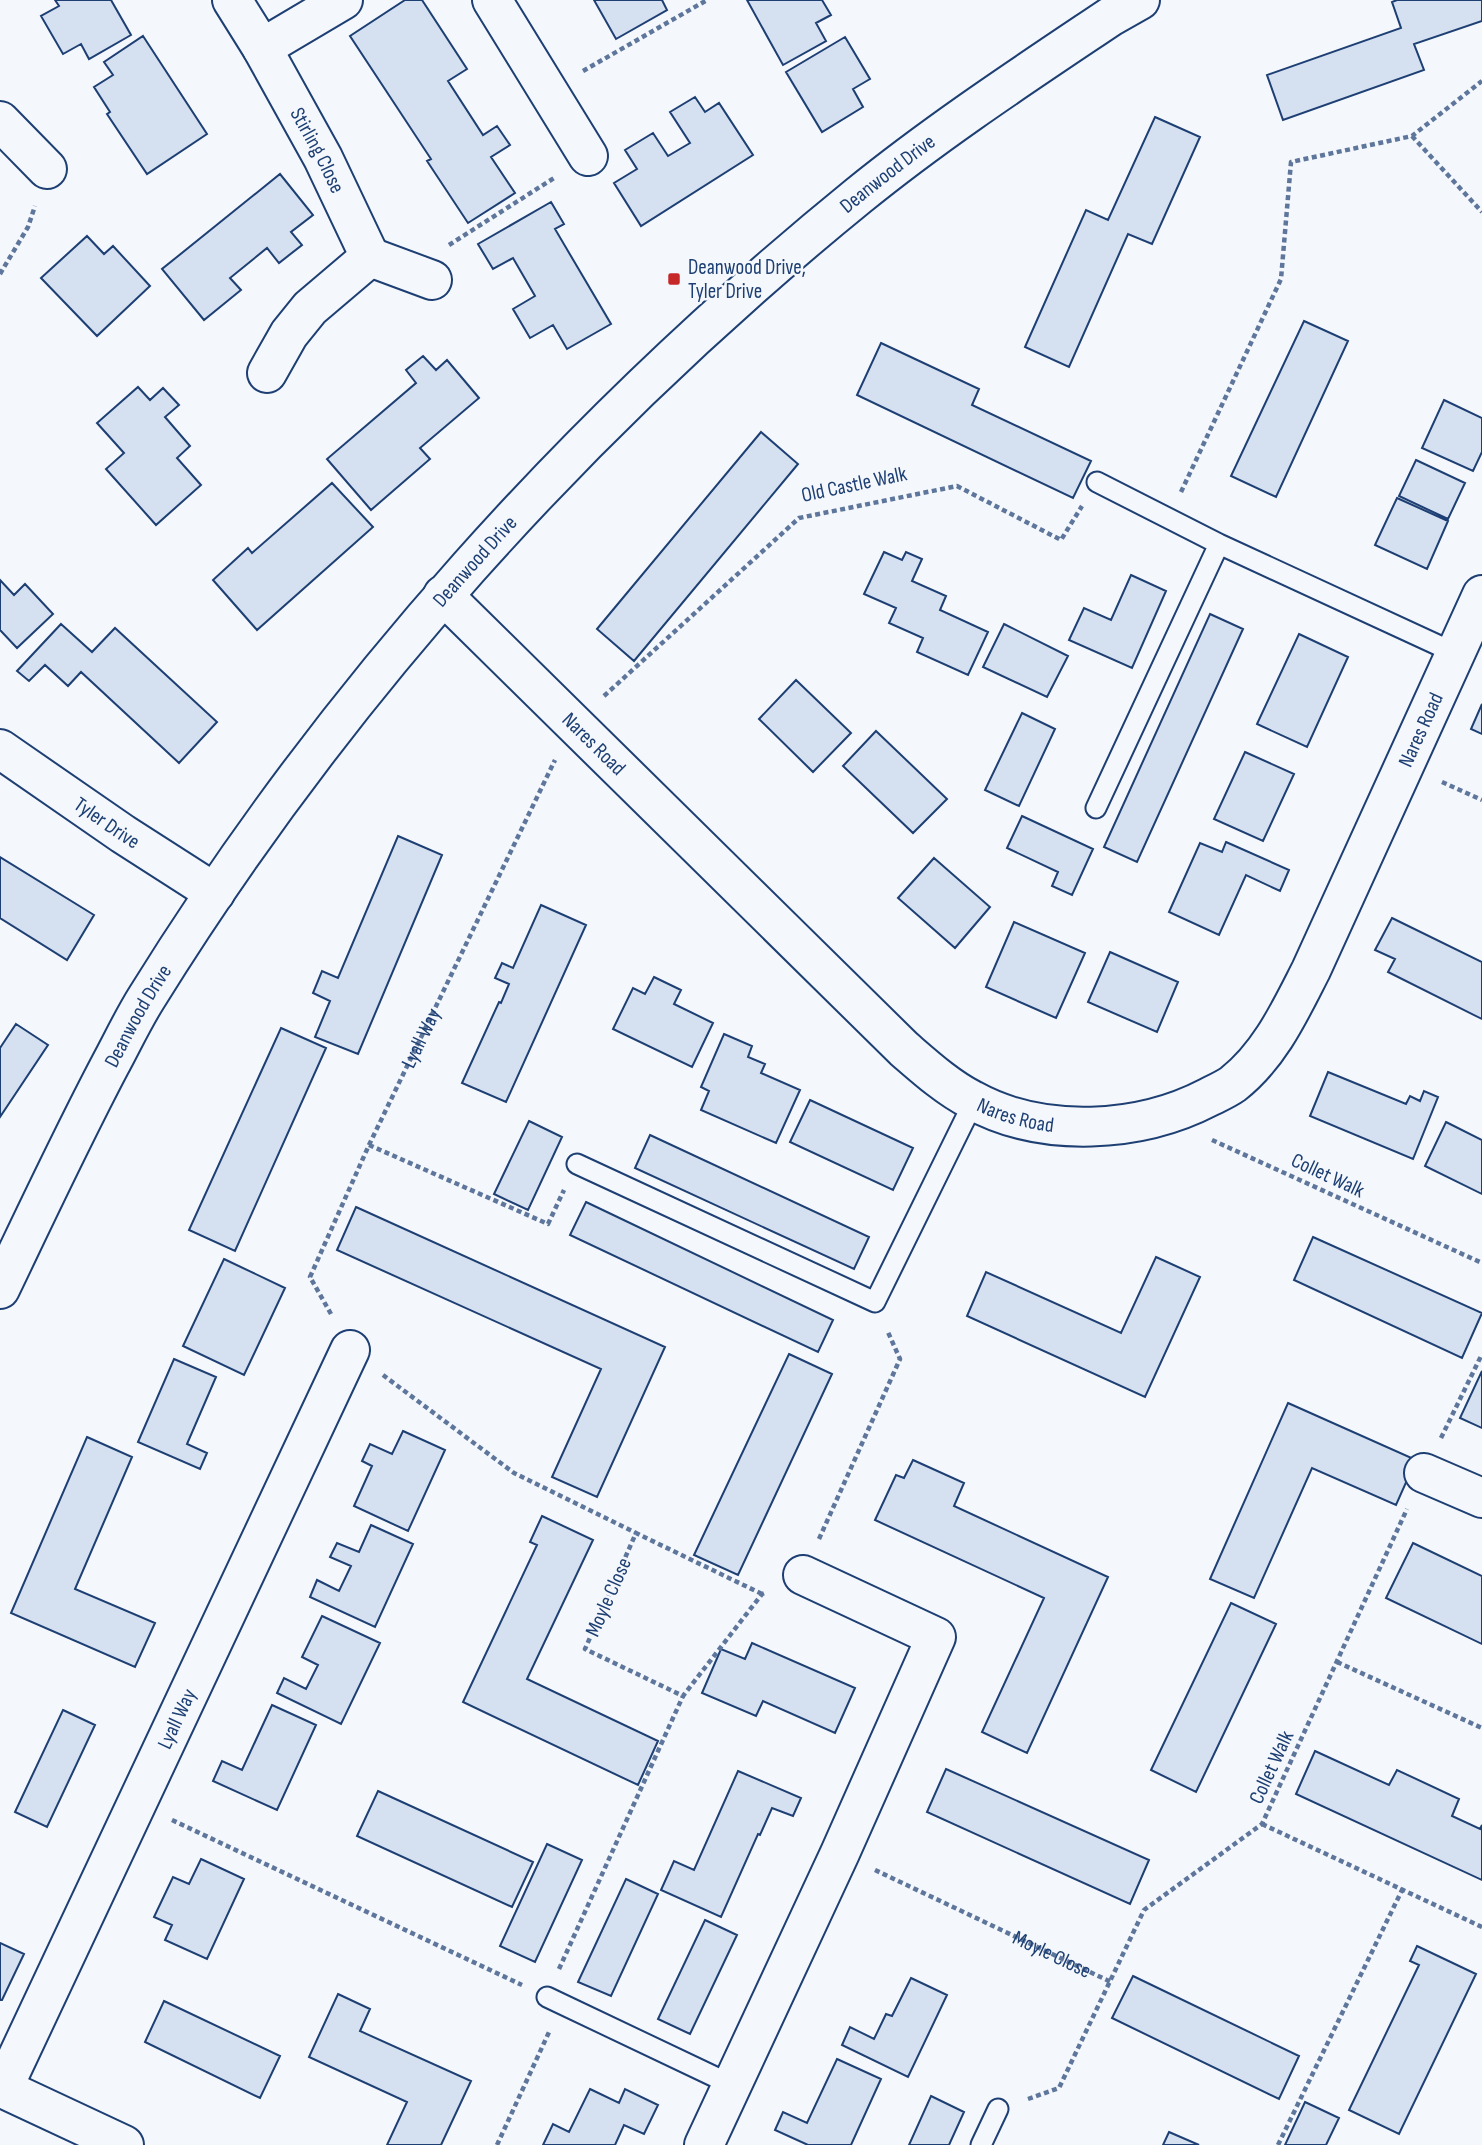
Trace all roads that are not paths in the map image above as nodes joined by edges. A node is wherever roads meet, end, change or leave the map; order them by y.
1 (232, 0) edge
2 (343, 0) edge
3 (492, 0) edge
4 (1140, 0) edge
5 (262, 48) junction
6 (0, 121) edge
7 (587, 156) road end
8 (47, 169) road end
9 (370, 257) junction
10 (432, 279) road end
11 (267, 373) dead end
12 (1097, 482) road end
13 (1219, 544) junction
14 (443, 595) junction
15 (1482, 595) edge
16 (1455, 653) junction
17 (0, 749) edge
18 (1097, 808) dead end
19 (215, 893) junction
20 (974, 1101) junction
21 (577, 1164) road end
22 (0, 1289) edge
23 (350, 1350) road end
24 (1424, 1473) road end
25 (1482, 1498) edge
26 (803, 1575) road end
27 (554, 2000) road end
28 (732, 2085) junction
29 (1, 2087) edge
30 (998, 2109) road end
31 (124, 2145) edge
32 (704, 2145) edge
33 (981, 2145) edge

1 - 5 street, Stirling Close
2 - 5 street
3 - 7 street
4 - 14 street, Deanwood Drive
5 - 9 street, Stirling Close
6 - 8 street
9 - 10 street
9 - 11 street
12 - 13 lane
13 - 16 lane
13 - 18 lane
14 - 19 street, Deanwood Drive
14 - 20 street, Nares Road
15 - 16 street, Nares Road
16 - 20 street, Nares Road
17 - 19 street, Tyler Drive
19 - 22 street, Deanwood Drive
20 - 21 lane
23 - 29 street, Lyall Way
24 - 25 street
26 - 28 street
27 - 28 lane
28 - 32 street
29 - 31 street
30 - 33 lane

